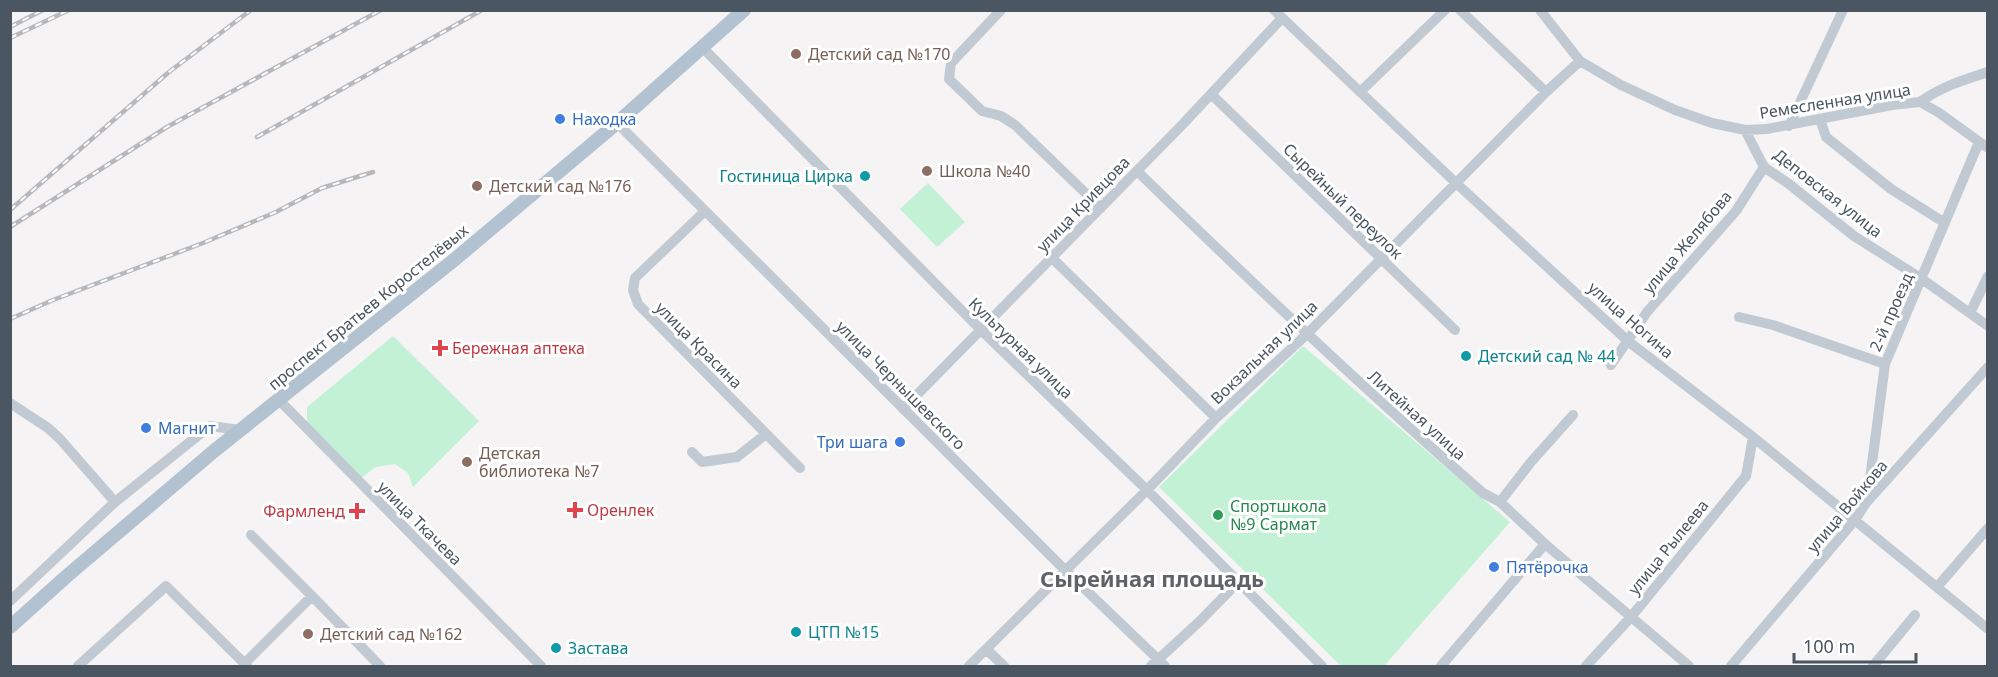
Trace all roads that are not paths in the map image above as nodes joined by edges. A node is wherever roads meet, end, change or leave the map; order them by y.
1 (744, 10) edge
2 (1001, 10) edge
3 (1445, 10) edge
4 (1460, 10) edge
5 (1540, 10) edge
6 (1843, 10) edge
7 (1278, 14) edge
8 (702, 47) junction
9 (1580, 61) junction
10 (1988, 72) edge
11 (1360, 92) junction
12 (1546, 92) junction
13 (1211, 94) junction
14 (1920, 102) junction
15 (1820, 119) junction
16 (617, 123) junction
17 (1789, 126) junction
18 (1745, 130) junction
19 (1983, 145) edge
20 (1764, 167) junction
21 (1137, 171) junction
22 (1456, 183) junction
23 (1101, 208) junction
24 (704, 212) junction
25 (1945, 223) junction
26 (1052, 258) junction
27 (1380, 258) junction
28 (1988, 276) edge
29 (1922, 279) junction
30 (1970, 313) junction
31 (1739, 317) dead end
32 (1988, 326) edge
33 (1455, 330) dead end
34 (981, 331) junction
35 (1306, 334) junction
36 (1629, 342) junction
37 (1611, 364) dead end
38 (1885, 364) junction
39 (1988, 367) edge
40 (279, 400) junction
41 (10, 403) edge
42 (903, 409) junction
43 (1573, 415) dead end
44 (1216, 418) junction
45 (240, 430) junction
46 (766, 434) junction
47 (1753, 437) junction
48 (692, 452) dead end
49 (800, 468) dead end
50 (1147, 490) junction
51 (115, 502) junction
52 (1500, 502) junction
53 (1866, 503) junction
54 (1855, 520) junction
55 (1988, 528) edge
56 (251, 535) dead end
57 (1545, 544) junction
58 (1065, 570) junction
59 (1238, 582) junction
60 (1938, 586) junction
61 (312, 596) junction
62 (10, 601) edge
63 (1915, 615) dead end
64 (1631, 616) junction
65 (10, 627) edge
66 (1988, 629) edge
67 (987, 650) junction
68 (1158, 664) edge
69 (245, 665) edge
70 (78, 666) edge
71 (380, 666) edge
72 (541, 666) edge
73 (969, 666) edge
74 (1004, 666) edge
75 (1322, 666) edge
76 (1441, 666) edge
77 (1586, 666) edge
78 (1689, 666) edge
79 (1731, 666) edge
80 (1873, 666) edge

1 - 8 main road, проспект Братьев Коростелёвых
2 - 23 street
3 - 11 street
4 - 12 street
5 - 9 street
6 - 17 street
7 - 11 street, улица Ногина
7 - 13 street, улица Кривцова
8 - 16 main road, проспект Братьев Коростелёвых
8 - 34 street, Культурная улица
9 - 12 street, Вокзальная улица
9 - 18 street
10 - 14 street
11 - 22 street, улица Ногина
12 - 22 street, Вокзальная улица
13 - 21 street, улица Кривцова
13 - 27 street, Сырейный переулок
14 - 15 street, Ремесленная улица
14 - 19 street, Ремесленная улица
15 - 17 street, Ремесленная улица
15 - 25 street
16 - 24 street, улица Чернышевского
16 - 40 main road, проспект Братьев Коростелёвых
17 - 18 street, Ремесленная улица
18 - 20 street, Деповская улица
19 - 25 street, 2-й проезд
20 - 29 street, Деповская улица
20 - 36 street, улица Желябова
21 - 23 street, улица Кривцова
21 - 35 street, Литейная улица
22 - 27 street, Вокзальная улица
22 - 36 street, улица Ногина
23 - 26 street, улица Кривцова
24 - 42 street, улица Чернышевского
24 - 46 street, улица Красина
25 - 29 street, 2-й проезд
26 - 34 street, улица Кривцова
26 - 44 street
27 - 33 street, Сырейный переулок
27 - 35 street, Вокзальная улица
28 - 30 street
29 - 30 street, Деповская улица
29 - 38 street, 2-й проезд
30 - 32 street, Деповская улица
31 - 38 street
34 - 42 street, улица Кривцова
34 - 50 street, Культурная улица
35 - 44 street, Вокзальная улица
35 - 52 street, Литейная улица
36 - 37 street, улица Желябова
36 - 47 street, улица Ногина
38 - 53 street, 2-й проезд
39 - 53 street, улица Войкова
40 - 45 main road, проспект Братьев Коростелёвых
40 - 72 street, улица Ткачева
41 - 51 street
42 - 58 street, улица Чернышевского
43 - 52 street
44 - 50 street, Вокзальная улица
45 - 51 street
45 - 65 main road, проспект Братьев Коростелёвых
46 - 48 street
46 - 49 street, улица Красина
47 - 54 street, улица Ногина
47 - 64 street, улица Рылеева
50 - 58 street, Вокзальная улица
50 - 59 street, Культурная улица
51 - 62 street
52 - 57 street, Литейная улица
53 - 54 street, улица Войкова
54 - 60 street, улица Ногина
54 - 79 street, улица Войкова
55 - 60 street
56 - 61 street
57 - 64 street, Литейная улица
57 - 76 street
58 - 67 street, Вокзальная улица
58 - 68 street, улица Чернышевского
59 - 68 street
59 - 75 street, Культурная улица
60 - 66 street, улица Ногина
61 - 69 street
61 - 71 street
63 - 80 street
64 - 77 street, улица Рылеева
64 - 78 street, Литейная улица
67 - 73 street, Вокзальная улица
67 - 74 street
69 - 70 street

